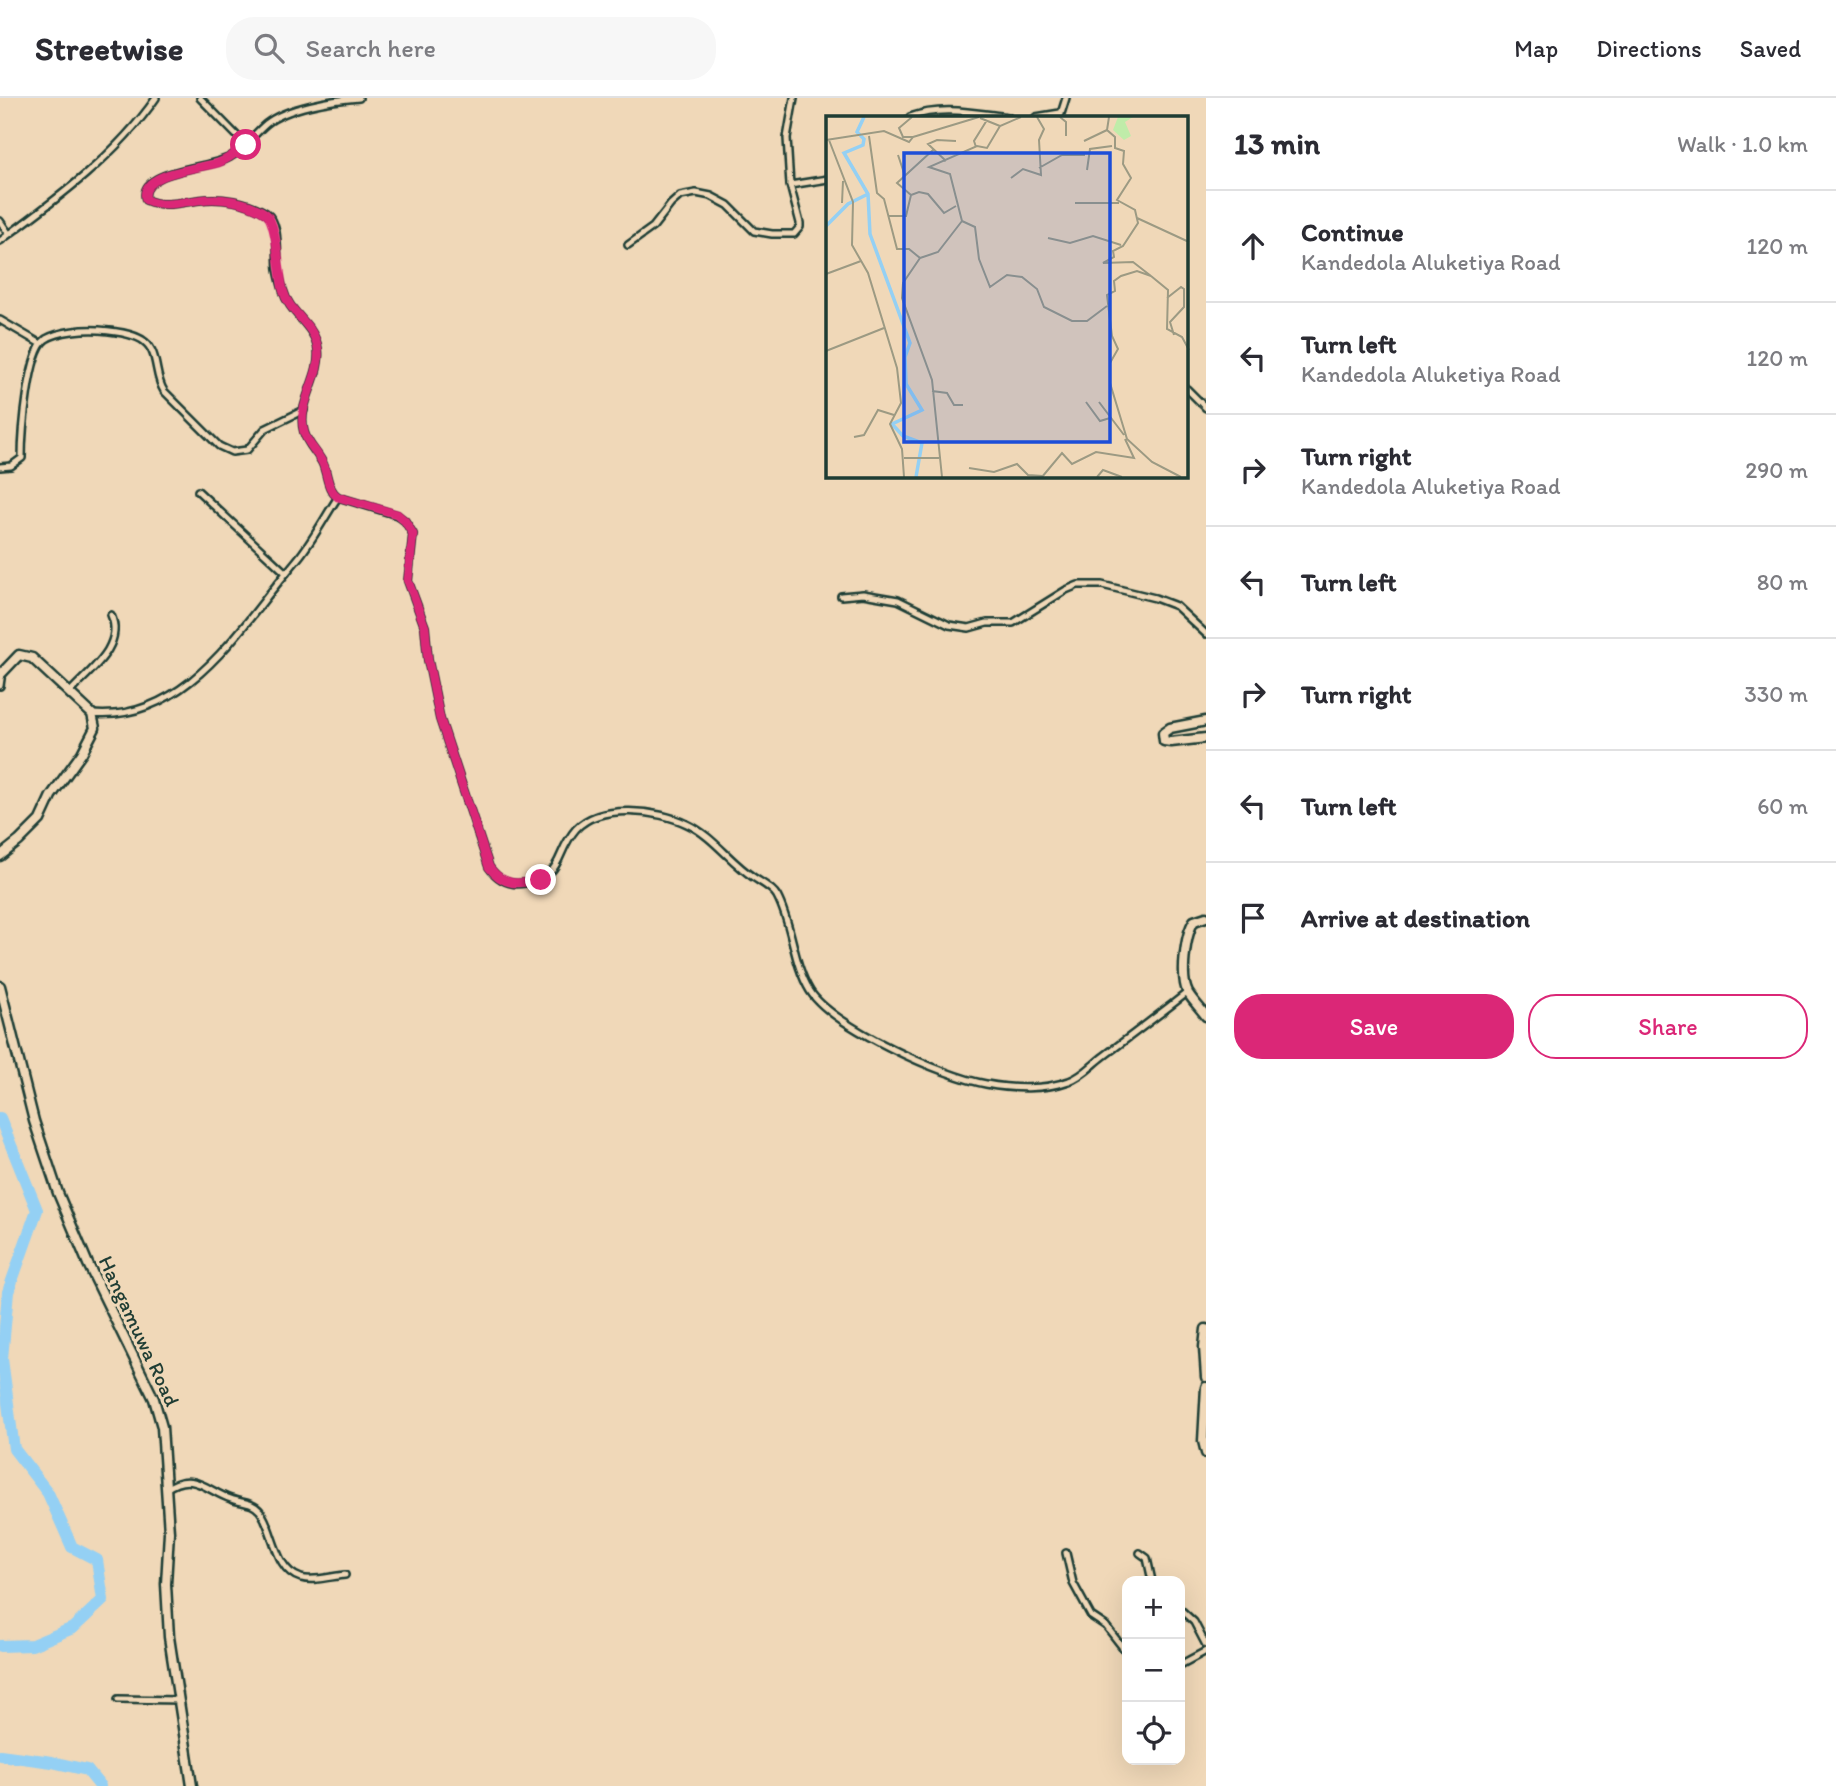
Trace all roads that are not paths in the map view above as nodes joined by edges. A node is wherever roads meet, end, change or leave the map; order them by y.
1 (156, 98) edge
2 (200, 98) edge
3 (359, 98) edge
4 (794, 98) edge
5 (1066, 98) edge
6 (1060, 115) edge
7 (913, 116) edge
8 (999, 116) edge
9 (246, 145) junction
10 (826, 179) edge
11 (790, 185) junction
12 (0, 221) edge
13 (9, 234) junction
14 (0, 241) edge
15 (628, 245) dead end
16 (0, 320) edge
17 (41, 344) junction
18 (1188, 390) edge
19 (1206, 408) edge
20 (304, 410) junction
21 (0, 467) edge
22 (198, 491) dead end
23 (338, 497) junction
24 (286, 573) junction
25 (841, 596) dead end
26 (111, 615) dead end
27 (1206, 634) edge
28 (1, 673) edge
29 (0, 686) edge
30 (70, 692) junction
31 (92, 714) junction
32 (1206, 721) edge
33 (1206, 738) edge
34 (0, 856) edge
35 (1206, 917) edge
36 (0, 986) edge
37 (1188, 992) junction
38 (1206, 1016) edge
39 (1206, 1329) edge
40 (1206, 1377) edge
41 (1206, 1387) edge
42 (1206, 1452) edge
43 (166, 1489) junction
44 (1066, 1553) dead end
45 (1140, 1553) dead end
46 (345, 1575) dead end
47 (1151, 1576) edge
48 (1185, 1614) edge
49 (1206, 1645) edge
50 (1122, 1647) edge
51 (1206, 1651) edge
52 (1185, 1662) edge
53 (118, 1699) dead end
54 (179, 1700) junction
55 (192, 1786) edge

1 - 13 street
2 - 9 street
3 - 9 street
4 - 11 street
5 - 6 street
7 - 8 street
9 - 20 street
10 - 11 street
11 - 15 street
12 - 13 street
13 - 14 street
16 - 17 street
17 - 20 street
17 - 21 street
18 - 19 street
20 - 23 street
22 - 24 street
23 - 24 street
23 - 37 street
24 - 31 street
25 - 27 street
26 - 30 street
28 - 29 street
28 - 30 street
30 - 31 street
31 - 34 street
32 - 33 street
35 - 37 street
36 - 43 street, Hangamuwa Road
37 - 38 street
39 - 40 street
41 - 42 street
43 - 46 street
43 - 54 street, Hangamuwa Road
44 - 50 street
45 - 47 street
48 - 49 street
51 - 52 street
53 - 54 street
54 - 55 street, Hangamuwa Road

